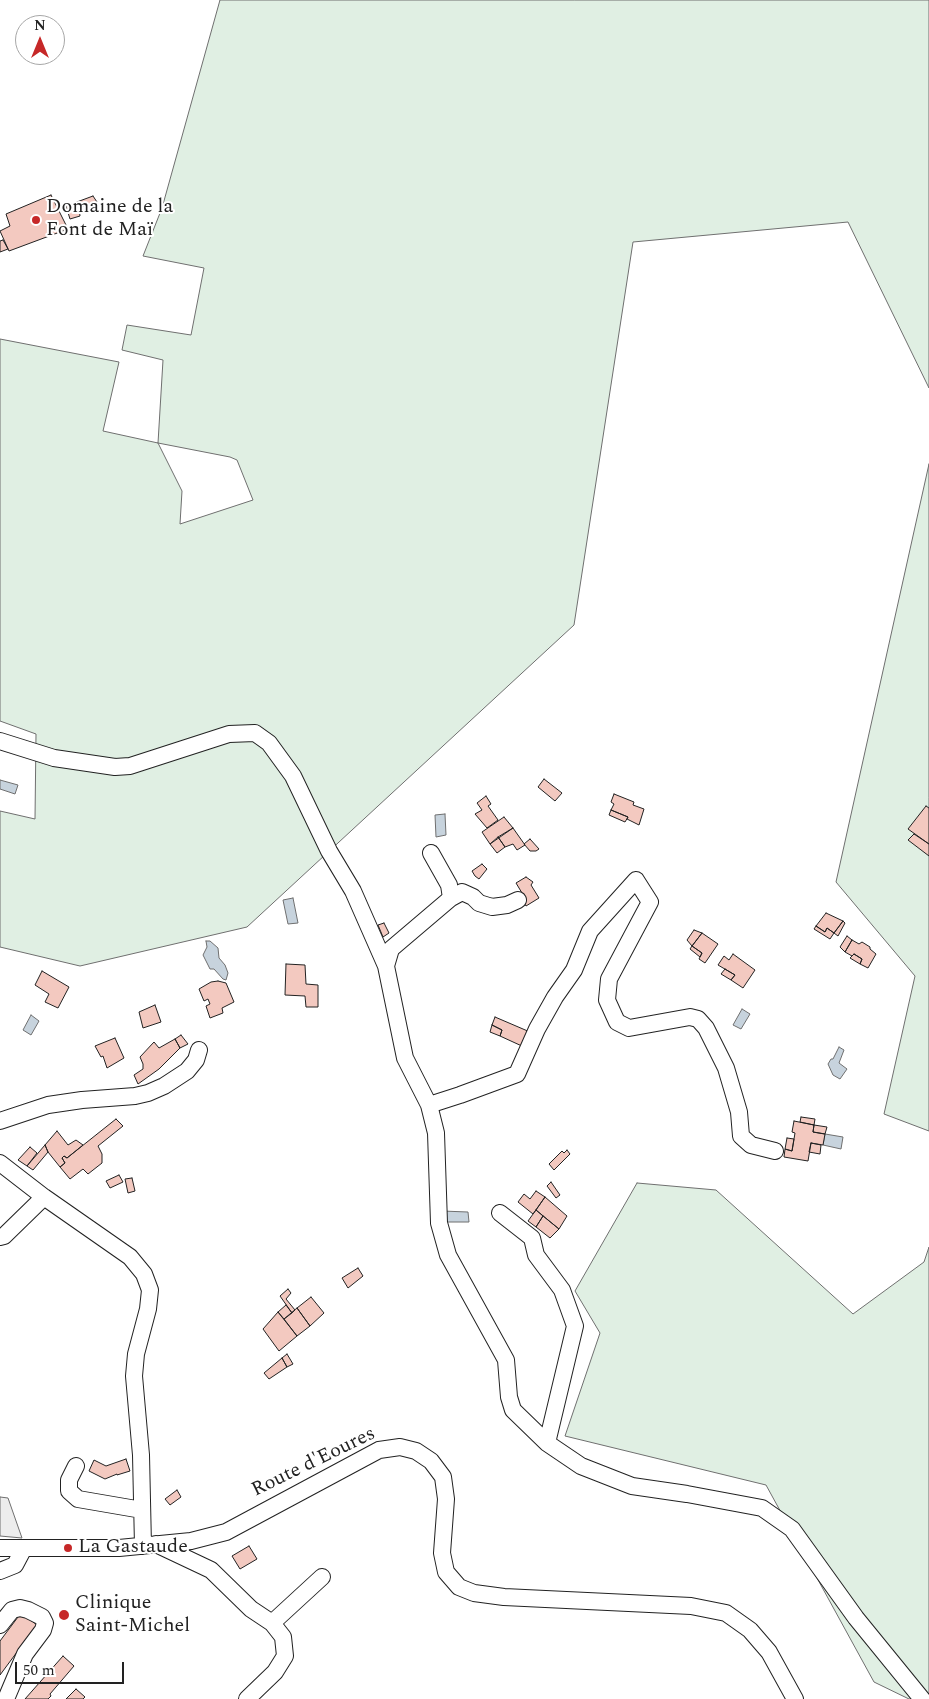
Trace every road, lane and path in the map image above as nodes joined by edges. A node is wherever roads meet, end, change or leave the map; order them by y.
1 (0, 741) edge
2 (431, 853) dead end
3 (451, 898) junction
4 (518, 900) dead end
5 (386, 966) junction
6 (199, 1050) dead end
7 (429, 1105) junction
8 (0, 1121) edge
9 (776, 1151) dead end
10 (0, 1163) edge
11 (44, 1197) junction
12 (500, 1213) dead end
13 (0, 1237) edge
14 (547, 1443) junction
15 (76, 1466) dead end
16 (142, 1510) junction
17 (149, 1545) junction
18 (0, 1548) edge
19 (24, 1548) junction
20 (0, 1571) edge
21 (322, 1577) dead end
22 (272, 1623) junction
23 (0, 1625) edge
24 (6, 1699) edge
25 (246, 1699) edge
26 (795, 1699) edge
27 (922, 1699) edge

1 - 5 street
2 - 3 street
3 - 4 street
3 - 5 street
5 - 7 street
6 - 8 street
7 - 9 street
7 - 14 street
10 - 11 street
11 - 13 street
11 - 16 street
12 - 14 street
14 - 27 street
15 - 16 street
16 - 17 street
17 - 19 street, Route d'Eoures
17 - 22 street
17 - 26 street, Route d'Eoures
18 - 19 street, Route d'Eoures
19 - 20 street
21 - 22 street
22 - 25 street
23 - 24 street

